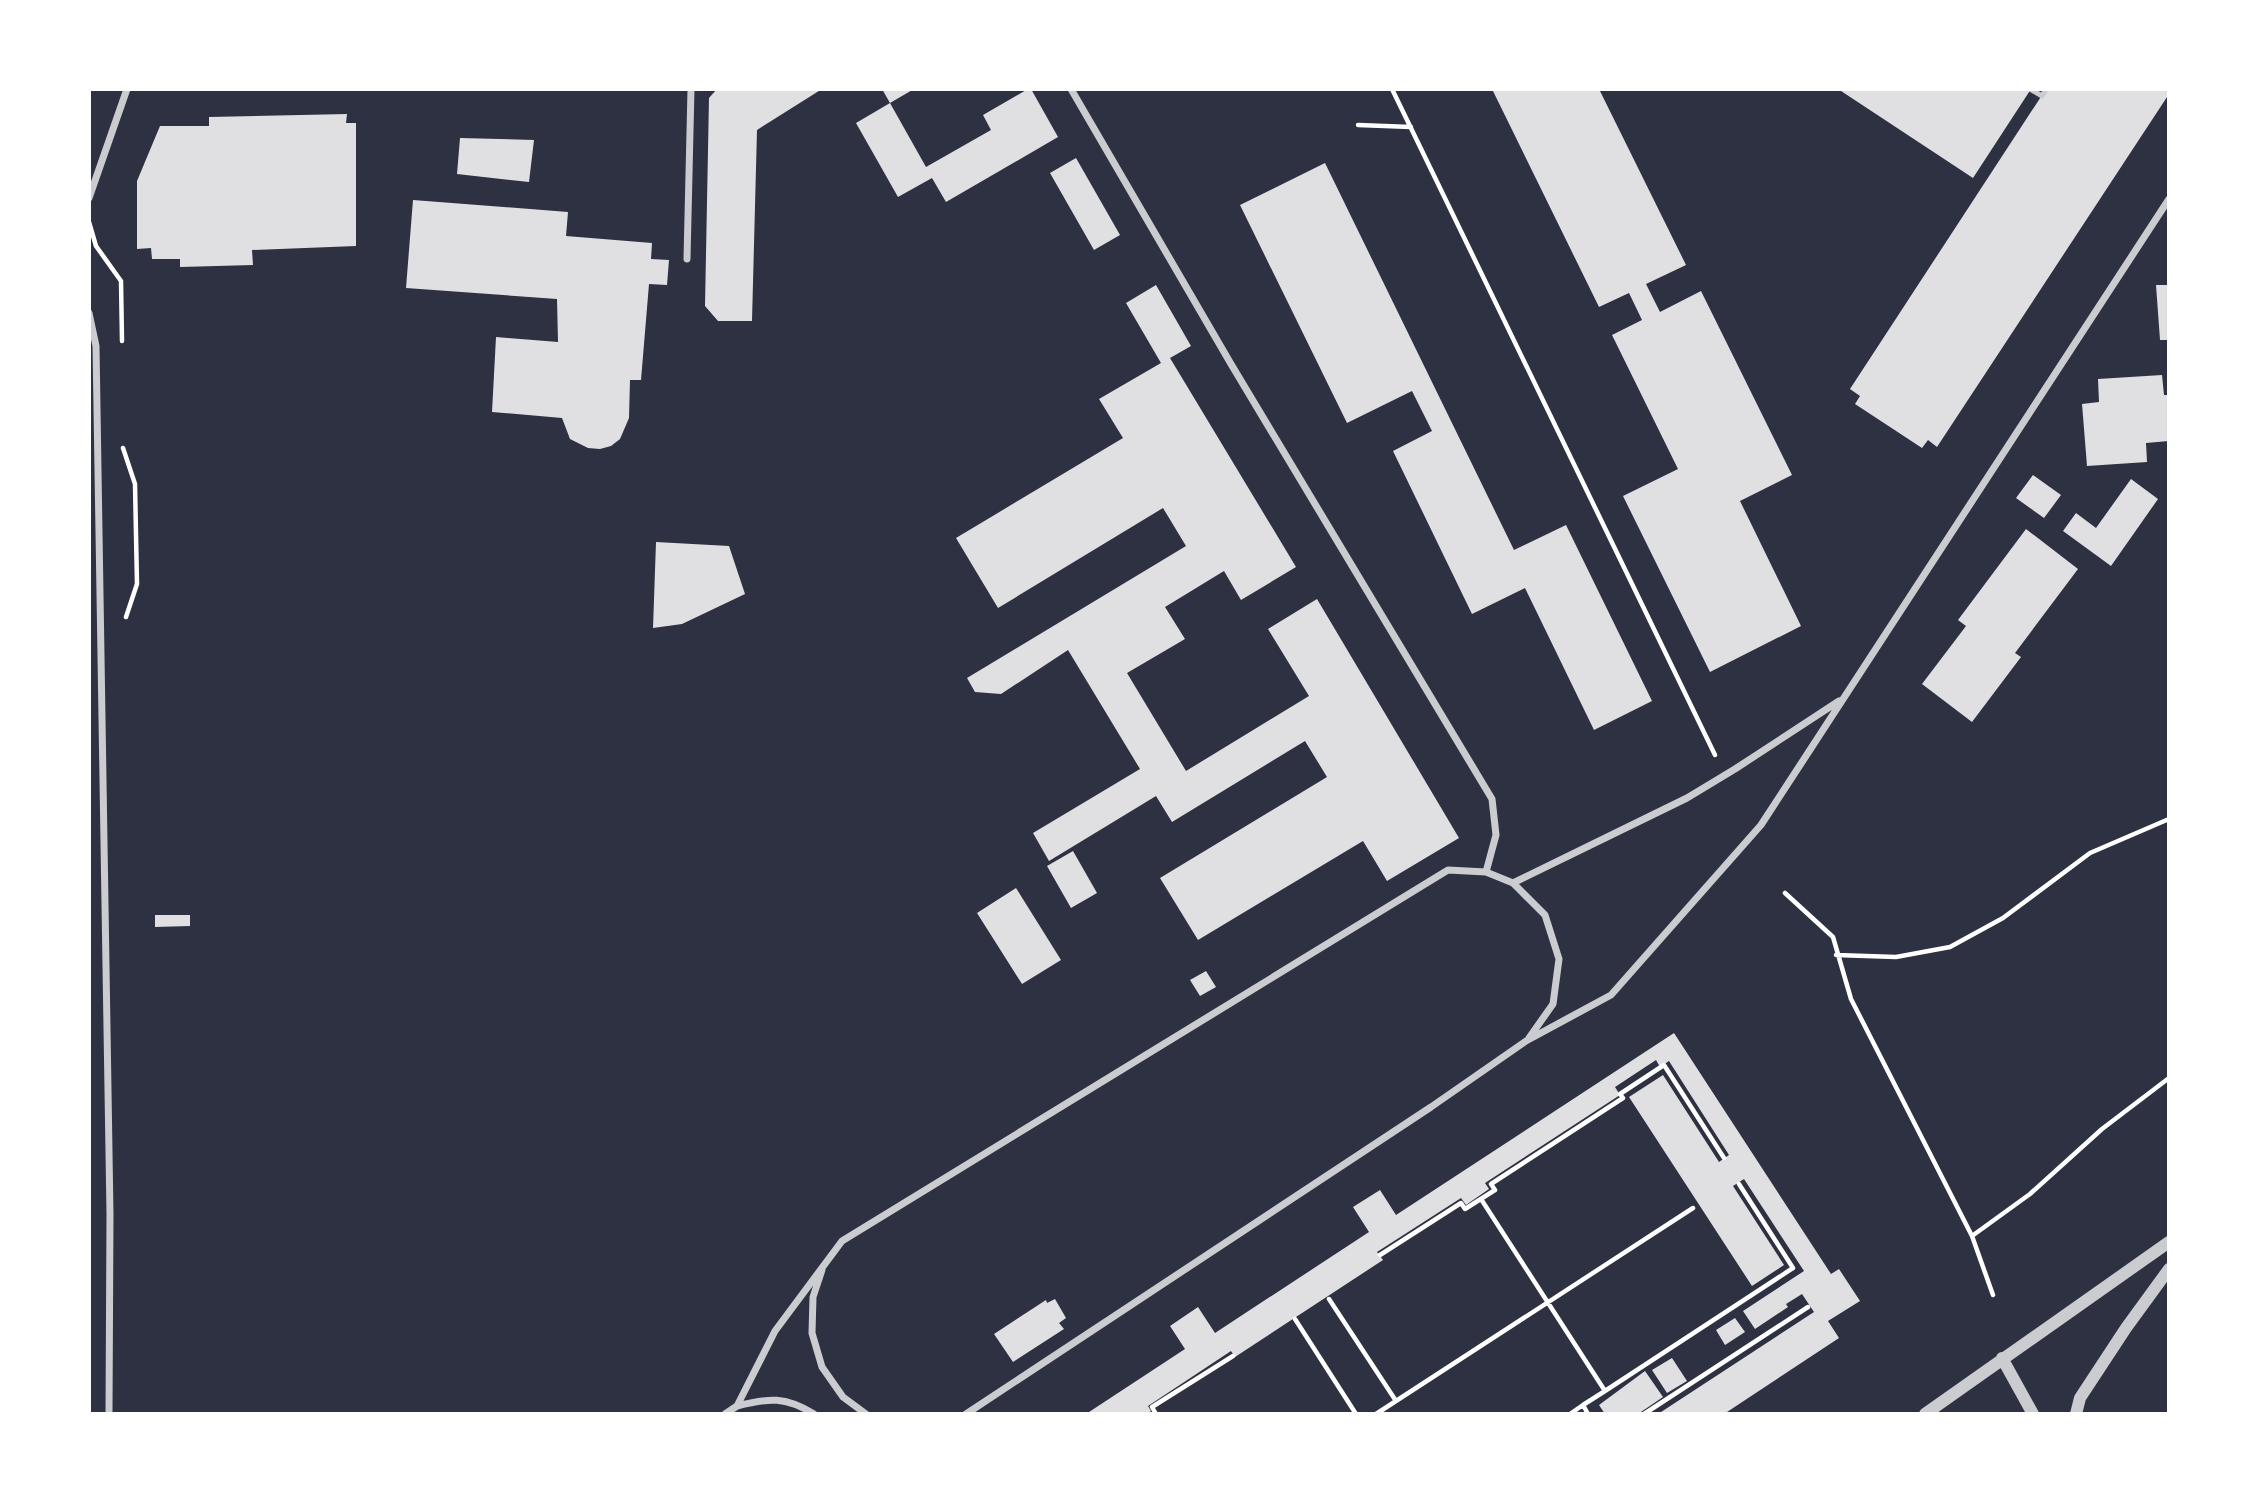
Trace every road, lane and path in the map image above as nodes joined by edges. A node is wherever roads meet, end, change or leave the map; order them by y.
1 (127, 89) edge
2 (691, 89) edge
3 (1071, 89) edge
4 (1392, 89) edge
5 (2030, 89) edge
6 (2046, 89) edge
7 (1358, 125) dead end
8 (1411, 127) junction
9 (89, 198) edge
10 (2169, 199) edge
11 (687, 259) dead end
12 (89, 313) edge
13 (1843, 698) junction
14 (1718, 762) dead end
15 (2169, 819) edge
16 (1486, 872) junction
17 (1513, 883) junction
18 (1785, 893) dead end
19 (1836, 955) junction
20 (1526, 1041) junction
21 (2169, 1078) edge
22 (1724, 1158) dead end
23 (1739, 1184) dead end
24 (1480, 1199) junction
25 (1693, 1208) dead end
26 (1972, 1236) junction
27 (2169, 1242) edge
28 (1380, 1255) dead end
29 (824, 1263) junction
30 (2169, 1269) edge
31 (1993, 1295) dead end
32 (1329, 1299) dead end
33 (1547, 1303) junction
34 (1808, 1307) dead end
35 (1295, 1319) dead end
36 (1233, 1356) dead end
37 (2002, 1358) junction
38 (1605, 1391) junction
39 (1396, 1401) junction
40 (1583, 1405) junction
41 (737, 1406) junction
42 (109, 1414) edge
43 (725, 1414) edge
44 (814, 1414) edge
45 (866, 1414) edge
46 (966, 1414) edge
47 (1156, 1414) edge
48 (1356, 1414) edge
49 (1376, 1414) edge
50 (1570, 1414) edge
51 (1588, 1414) edge
52 (1644, 1414) edge
53 (1924, 1414) edge
54 (2033, 1414) edge
55 (2076, 1414) edge

1 - 9 street
2 - 11 street
3 - 16 street
4 - 8 path
5 - 6 lane
7 - 8 path
8 - 14 path
10 - 13 street
12 - 42 street
13 - 17 street
13 - 20 street
15 - 19 path
16 - 17 street
16 - 29 street
17 - 20 street
18 - 19 path
19 - 26 path
20 - 46 street
21 - 26 path
22 - 24 path
23 - 38 path
24 - 28 path
24 - 33 path
25 - 33 path
26 - 31 path
27 - 37 street
29 - 41 street
29 - 45 street
30 - 55 street
32 - 39 path
33 - 38 path
33 - 39 path
34 - 52 path
35 - 48 path
36 - 47 path
37 - 53 street
37 - 54 street
38 - 40 path
39 - 49 path
40 - 50 path
40 - 51 path
41 - 43 street
41 - 44 street

